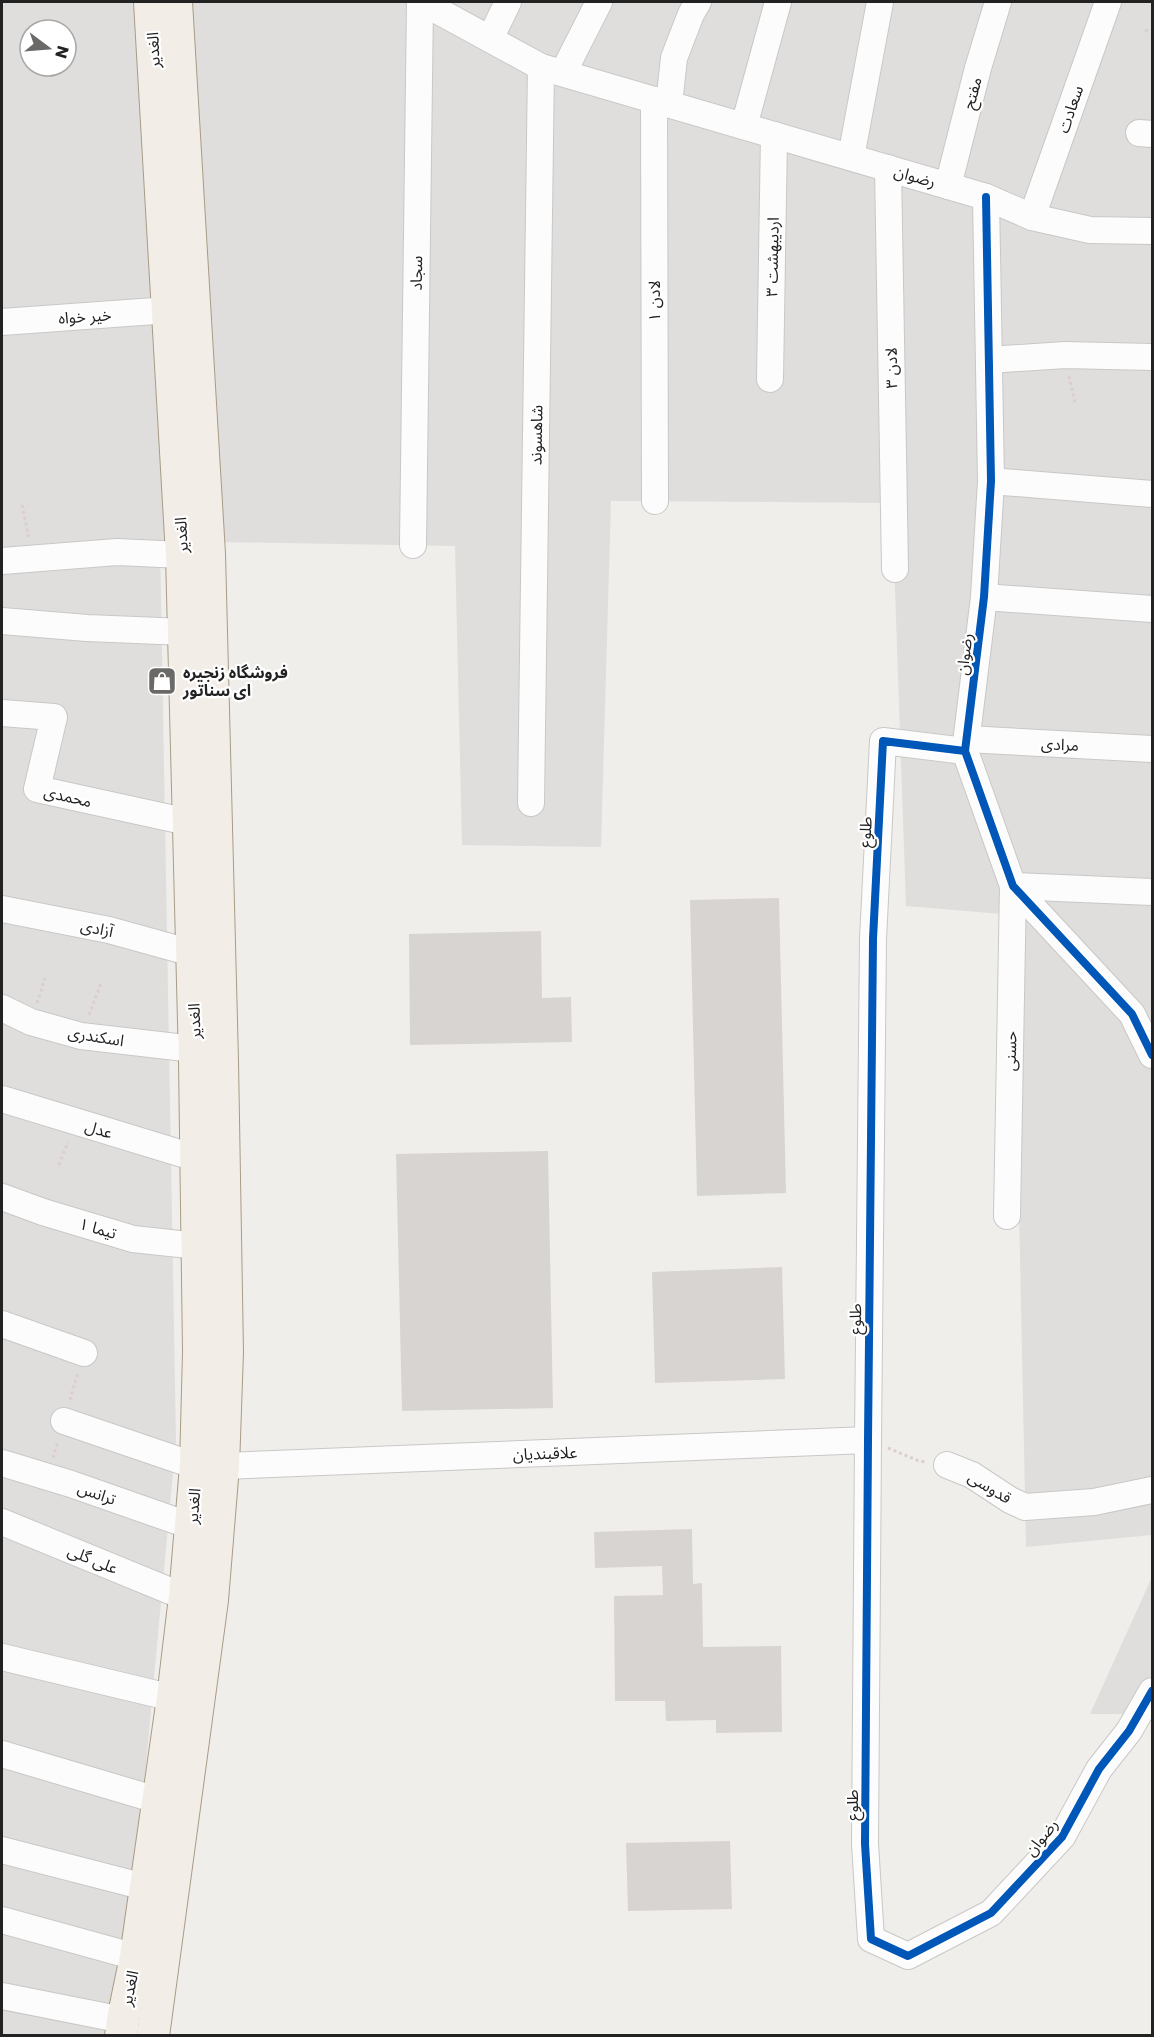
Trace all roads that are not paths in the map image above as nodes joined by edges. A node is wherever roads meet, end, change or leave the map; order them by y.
1 (150, 2) edge
2 (176, 2) edge
3 (421, 2) edge
4 (508, 2) edge
5 (599, 2) edge
6 (698, 2) edge
7 (778, 2) edge
8 (880, 2) edge
9 (998, 2) edge
10 (1107, 2) edge
11 (490, 39) junction
12 (552, 70) junction
13 (662, 102) junction
14 (744, 126) junction
15 (774, 135) junction
16 (851, 158) junction
17 (888, 168) junction
18 (948, 186) junction
19 (986, 196) junction
20 (1032, 218) junction
21 (1152, 231) edge
22 (169, 310) junction
23 (2, 322) edge
24 (1152, 357) edge
25 (989, 360) junction
26 (770, 379) dead end
27 (991, 481) junction
28 (1152, 494) edge
29 (655, 501) dead end
30 (413, 545) dead end
31 (182, 555) junction
32 (2, 561) edge
33 (895, 569) dead end
34 (984, 597) junction
35 (1152, 609) edge
36 (2, 621) edge
37 (184, 632) junction
38 (2, 712) edge
39 (966, 745) junction
40 (1152, 749) edge
41 (531, 803) dead end
42 (188, 822) junction
43 (1013, 886) junction
44 (1152, 891) edge
45 (2, 909) edge
46 (192, 953) junction
47 (2, 1008) edge
48 (1142, 1014) edge
49 (194, 1049) junction
50 (1152, 1055) edge
51 (2, 1099) edge
52 (196, 1158) junction
53 (2, 1197) edge
54 (1007, 1216) dead end
55 (198, 1246) junction
56 (2, 1324) edge
57 (84, 1353) dead end
58 (64, 1421) dead end
59 (868, 1440) junction
60 (2, 1463) edge
61 (946, 1464) road end
62 (210, 1466) junction
63 (1152, 1490) edge
64 (2, 1522) edge
65 (191, 1526) junction
66 (185, 1597) junction
67 (2, 1657) edge
68 (1152, 1692) edge
69 (173, 1698) junction
70 (1141, 1729) edge
71 (2, 1754) edge
72 (157, 1800) junction
73 (2, 1850) edge
74 (145, 1887) junction
75 (2, 1920) edge
76 (908, 1956) joint
77 (136, 1957) junction
78 (2, 1996) edge
79 (122, 2028) edge
80 (153, 2036) edge

1 - 22 main road, الغدیر
2 - 62 main road, الغدیر
3 - 11 street, رضوان
3 - 30 street, سجاد
4 - 11 street
5 - 12 street
6 - 13 street, لادن ۱
7 - 14 street
8 - 16 street
9 - 18 street, مفتح
10 - 20 street, سعادت
11 - 12 street, رضوان
12 - 13 street, رضوان
12 - 41 street, شاهسوند
13 - 14 street, رضوان
13 - 29 street, لادن ۱
14 - 15 street, رضوان
15 - 16 street, رضوان
15 - 26 street, اردیبهشت ۳
16 - 17 street, رضوان
17 - 18 street, رضوان
17 - 33 street, لادن ۳
18 - 19 street, رضوان
19 - 20 street
19 - 25 street, رضوان
20 - 21 street
22 - 23 street, خیر خواه
22 - 31 main road, الغدیر
24 - 25 street
25 - 27 street, رضوان
27 - 28 street
27 - 34 street, رضوان
31 - 32 street
31 - 37 main road, الغدیر
34 - 35 street
34 - 39 street, رضوان
36 - 37 street
37 - 42 main road, الغدیر
38 - 42 street, محمدی
39 - 40 street, مرادی
39 - 43 street, رضوان
39 - 59 street, طلوع
42 - 46 main road, الغدیر
43 - 44 street
43 - 48 street, رضوان
43 - 54 street, حسنی
45 - 46 street, آزادی
46 - 49 main road, الغدیر
47 - 49 street, اسکندری
48 - 50 street, رضوان
49 - 52 main road, الغدیر
51 - 52 street, عدل
52 - 55 main road, الغدیر
53 - 55 street, تیما ۱
55 - 62 main road, الغدیر
56 - 57 street
58 - 62 street
59 - 62 street, علاقبندیان
59 - 76 street, طلوع
60 - 65 street, ترانس
61 - 63 street, قدوسی
62 - 65 main road, الغدیر
62 - 80 main road, الغدیر
64 - 66 street, علی گلی
65 - 66 main road, الغدیر
66 - 69 main road, الغدیر
67 - 69 street
68 - 70 street, رضوان
69 - 72 main road, الغدیر
70 - 76 street, رضوان
71 - 72 street
72 - 74 main road, الغدیر
73 - 74 street
74 - 77 main road, الغدیر
75 - 77 street
77 - 79 main road, الغدیر
78 - 79 street

